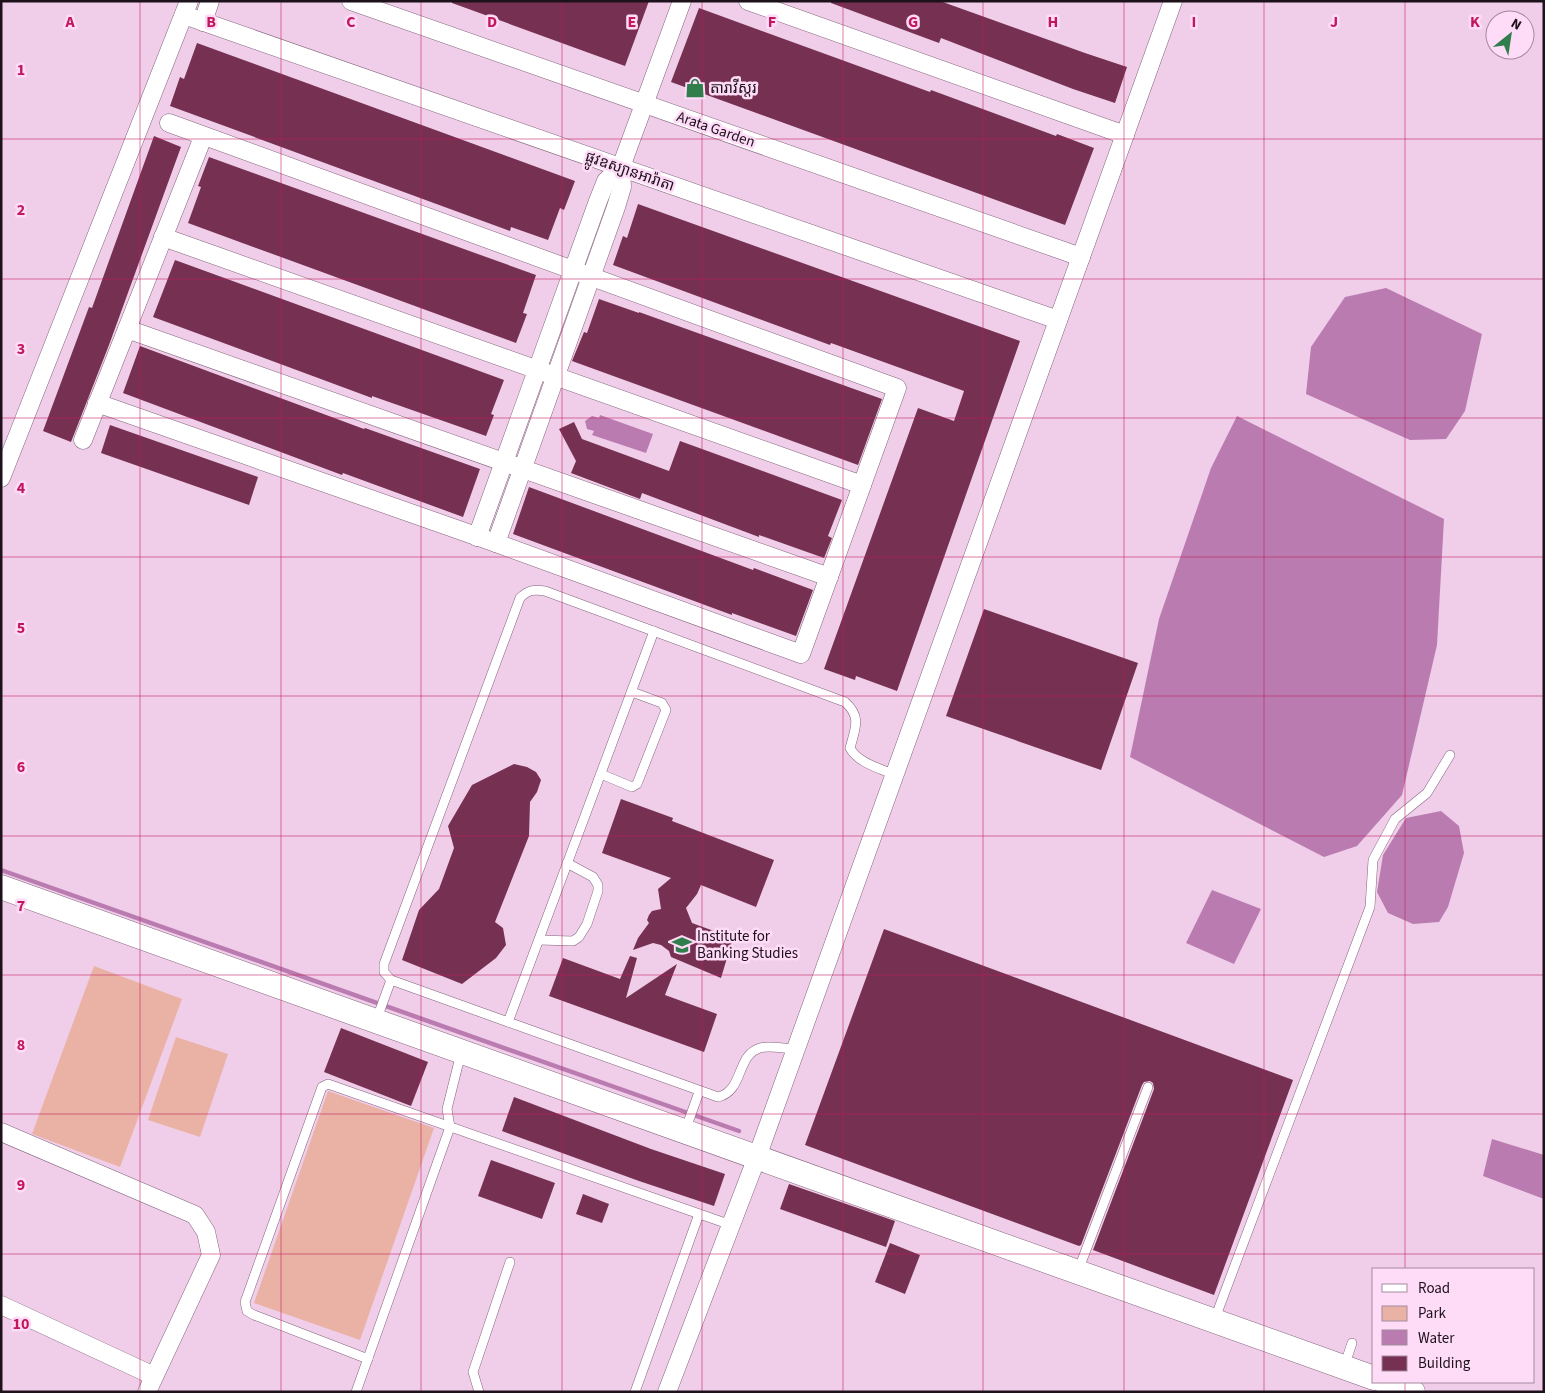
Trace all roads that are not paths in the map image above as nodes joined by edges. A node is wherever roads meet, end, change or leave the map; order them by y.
1 (210, 1) edge
2 (351, 1) edge
3 (682, 1) edge
4 (748, 1) edge
5 (1173, 1) edge
6 (187, 8) edge
7 (202, 22) junction
8 (644, 104) junction
9 (169, 123) dead end
10 (1125, 135) junction
11 (203, 137) junction
12 (621, 167) junction
13 (163, 237) junction
14 (1081, 257) junction
15 (572, 271) junction
16 (591, 278) junction
17 (1058, 320) junction
18 (127, 329) junction
19 (537, 369) junction
20 (555, 375) junction
21 (97, 403) junction
22 (82, 440) dead end
23 (504, 461) junction
24 (523, 468) junction
25 (1, 478) edge
26 (862, 484) junction
27 (477, 537) junction
28 (496, 543) junction
29 (829, 577) junction
30 (654, 631) junction
31 (632, 692) junction
32 (1450, 755) dead end
33 (601, 774) junction
34 (894, 775) junction
35 (568, 864) junction
36 (1, 887) edge
37 (539, 940) junction
38 (391, 980) junction
39 (377, 1018) junction
40 (508, 1022) junction
41 (796, 1049) junction
42 (464, 1053) junction
43 (1148, 1087) dead end
44 (699, 1092) junction
45 (450, 1127) junction
46 (686, 1128) junction
47 (1, 1132) edge
48 (757, 1157) junction
49 (700, 1214) junction
50 (731, 1225) junction
51 (510, 1262) dead end
52 (1078, 1271) junction
53 (1, 1305) edge
54 (1214, 1321) junction
55 (1352, 1343) dead end
56 (368, 1359) junction
57 (1344, 1367) junction
58 (1372, 1377) edge
59 (1388, 1383) edge
60 (151, 1384) edge
61 (672, 1390) edge
62 (356, 1392) edge
63 (478, 1392) edge
64 (635, 1392) edge
65 (1413, 1392) edge

1 - 7 street
2 - 8 street, Arata Garden
3 - 8 street
4 - 10 street
5 - 10 street
6 - 7 street, ផ្លូវឧស្យានអារ៉ាតា
6 - 25 street
7 - 12 street, ផ្លូវឧស្យានអារ៉ាតា
8 - 12 street
8 - 14 street, Arata Garden
9 - 11 street
10 - 14 street
11 - 13 street
11 - 15 street
12 - 15 street
12 - 16 street
12 - 17 street, ផ្លូវឧស្យានអារ៉ាតា
13 - 18 street
13 - 19 street
14 - 17 street
15 - 16 street
15 - 19 street
16 - 20 street
16 - 26 street
17 - 34 street
18 - 21 street
18 - 23 street
19 - 20 street
19 - 23 street
20 - 24 street
20 - 26 street
21 - 22 street
21 - 27 street
23 - 24 street
23 - 27 street
24 - 28 street
24 - 29 street
26 - 29 street
27 - 28 street
28 - 29 street
30 - 31 lane
30 - 34 lane
30 - 38 lane
31 - 33 lane
31 - 33 lane
32 - 54 lane
33 - 35 lane
34 - 41 street
35 - 37 lane
35 - 37 lane
36 - 39 street
37 - 40 lane
38 - 39 lane
38 - 40 lane
39 - 42 street
40 - 44 lane
41 - 44 lane
41 - 48 street
42 - 45 lane
42 - 46 street
43 - 52 lane
44 - 46 lane
45 - 49 lane
45 - 56 lane
45 - 56 lane
46 - 48 street
47 - 60 street
48 - 50 street
48 - 52 street
49 - 50 lane
49 - 64 lane
50 - 61 street
51 - 63 lane
52 - 54 street
53 - 60 street
54 - 57 street
55 - 57 lane
56 - 62 lane
57 - 58 street
59 - 65 street

